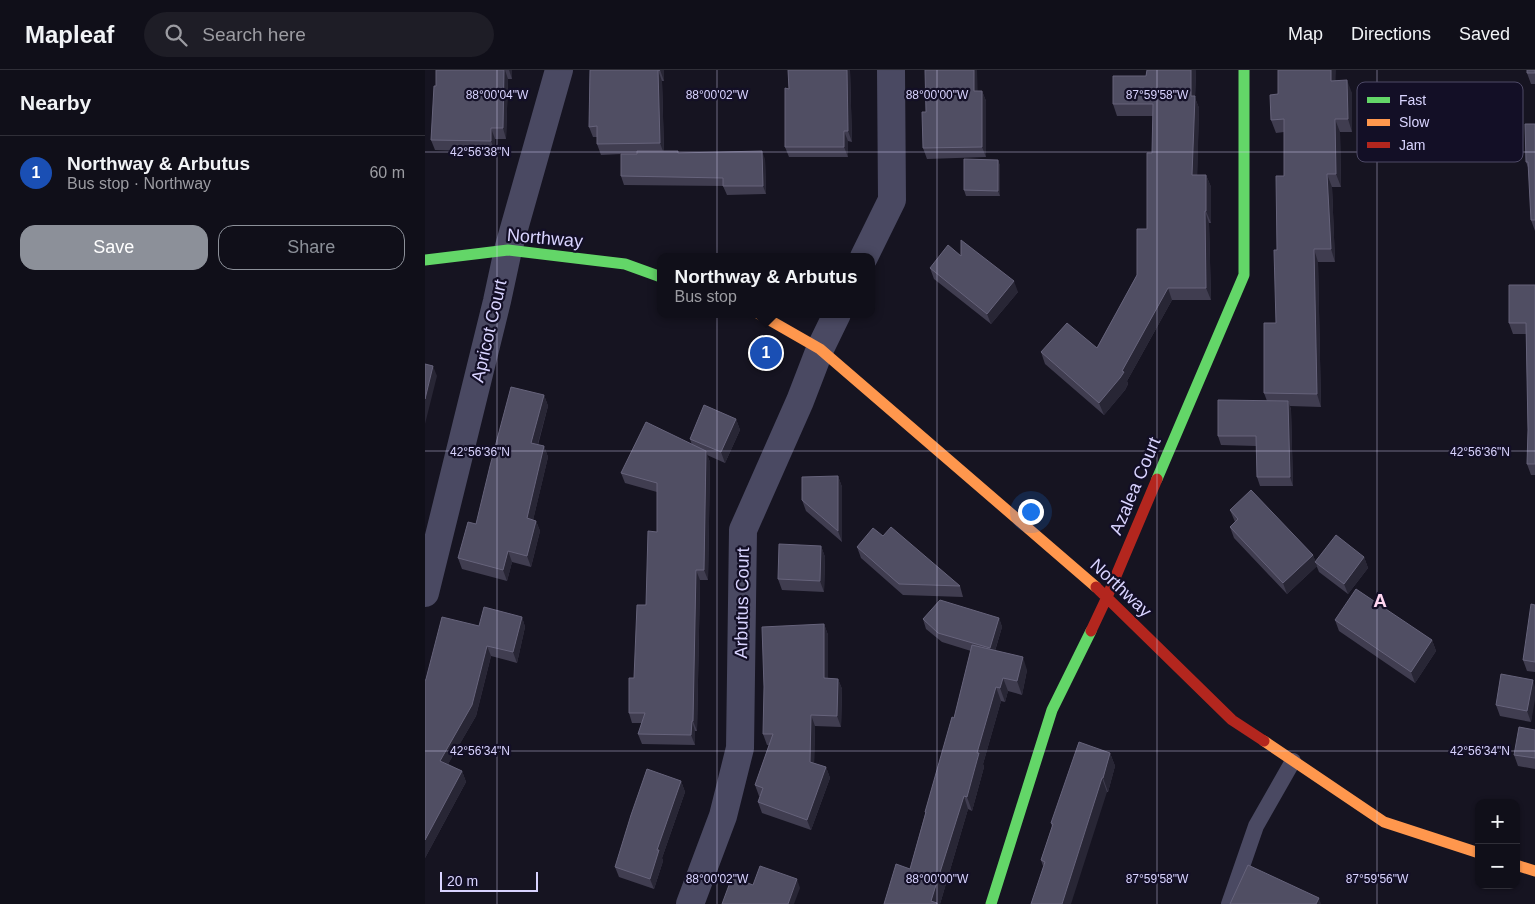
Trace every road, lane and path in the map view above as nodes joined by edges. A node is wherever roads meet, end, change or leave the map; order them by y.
1 (559, 70) edge
2 (891, 70) edge
3 (1244, 70) edge
4 (508, 250) junction
5 (867, 253) edge
6 (425, 260) edge
7 (657, 275) edge
8 (766, 318) edge
9 (835, 318) edge
10 (820, 349) junction
11 (425, 593) edge
12 (1107, 597) junction
13 (1293, 761) junction
14 (1475, 852) edge
15 (1520, 866) edge
16 (1535, 871) edge
17 (690, 904) edge
18 (991, 904) edge
19 (1229, 904) edge

1 - 4 street, Apricot Court
2 - 5 street
3 - 12 street, Azalea Court
4 - 6 street, Northway
4 - 7 street, Northway
4 - 11 street, Apricot Court
8 - 10 street, Northway
9 - 10 street, Arbutus Court
10 - 12 street, Northway
10 - 17 street, Arbutus Court
12 - 13 street, Northway
12 - 18 street, Azalea Court
13 - 14 street, Northway
13 - 19 lane
15 - 16 street

